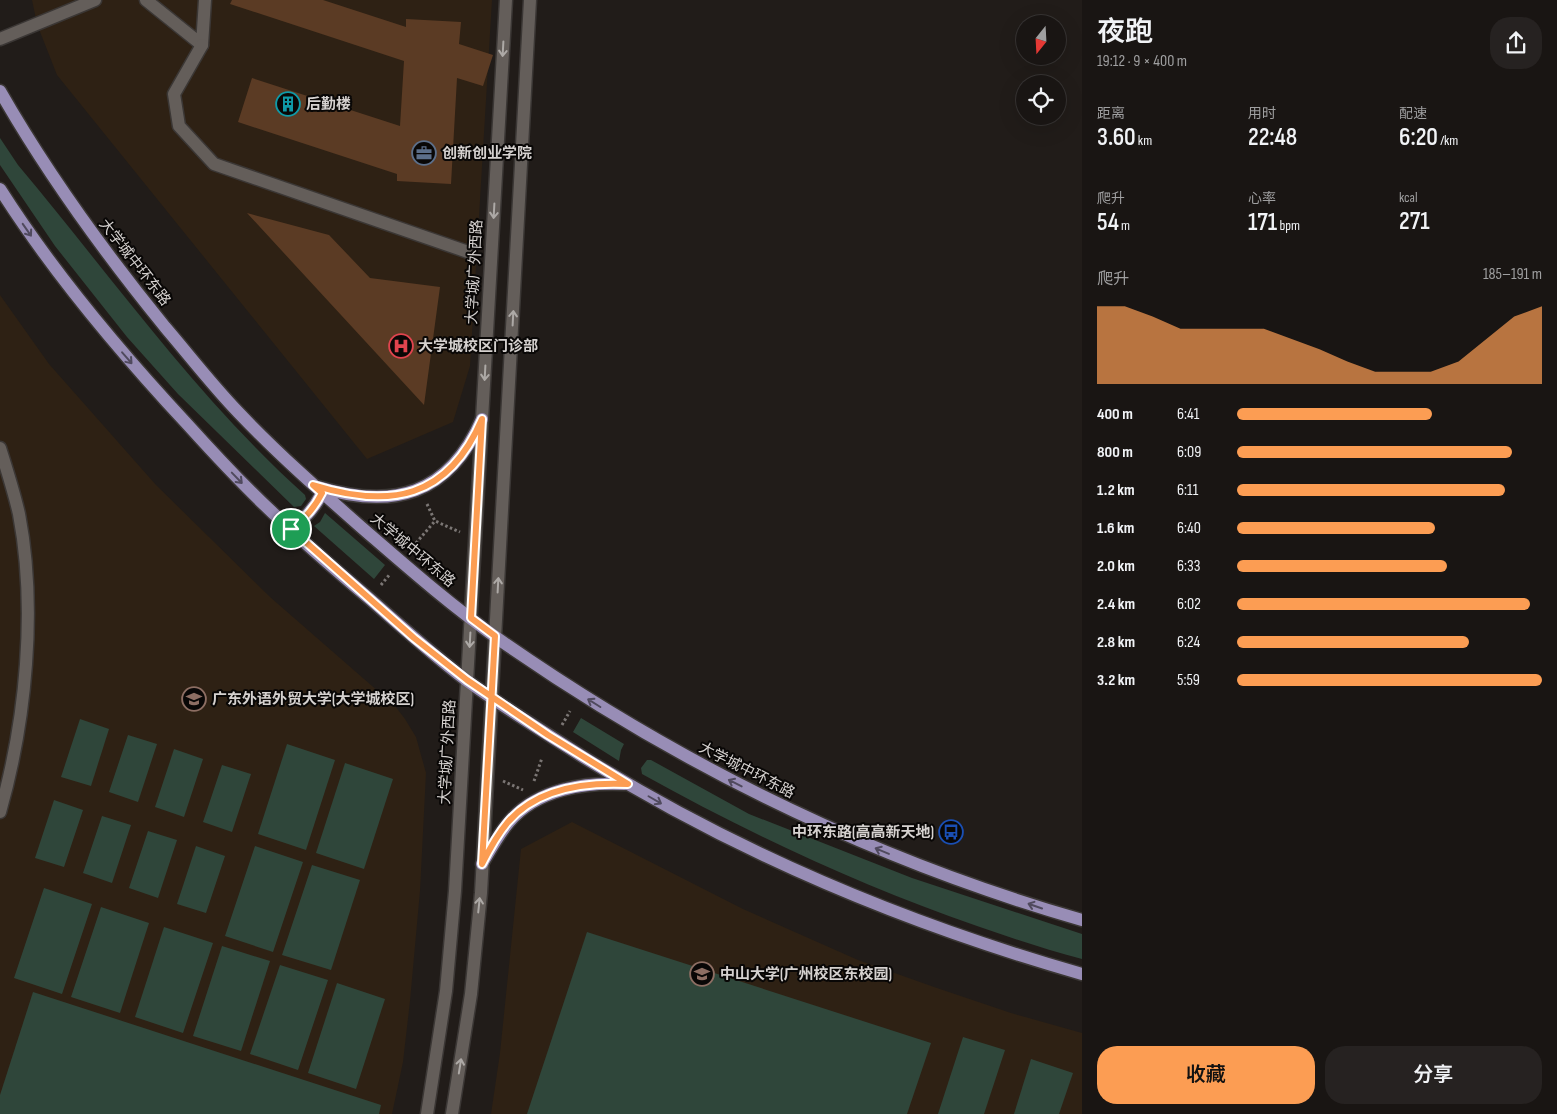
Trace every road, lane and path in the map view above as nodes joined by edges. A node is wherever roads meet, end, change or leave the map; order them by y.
1 (95, 0) edge
2 (146, 0) edge
3 (205, 0) edge
4 (506, 0) edge
5 (530, 0) edge
6 (0, 39) edge
7 (202, 46) junction
8 (0, 91) edge
9 (0, 189) edge
10 (468, 252) dead end
11 (482, 419) junction
12 (0, 448) edge
13 (317, 489) junction
14 (423, 496) dead end
15 (435, 521) junction
16 (291, 529) junction
17 (462, 533) dead end
18 (416, 542) dead end
19 (392, 571) dead end
20 (381, 585) dead end
21 (471, 618) junction
22 (495, 636) junction
23 (467, 680) junction
24 (491, 697) junction
25 (570, 711) dead end
26 (562, 726) dead end
27 (542, 758) dead end
28 (498, 778) dead end
29 (628, 784) junction
30 (533, 785) dead end
31 (530, 794) dead end
32 (0, 812) edge
33 (482, 864) junction
34 (1082, 920) edge
35 (1082, 974) edge
36 (427, 1114) edge
37 (452, 1114) edge

1 - 6 main road
2 - 7 main road
3 - 7 main road
4 -> 11 main road, 大学城广外西路
22 -> 5 main road
7 - 10 main road
8 - 13 main road, 大学城中环东路
9 -> 16 main road
11 - 13 main road
11 - 21 main road, 大学城广外西路
12 - 32 main road
13 - 16 main road
13 - 21 main road, 大学城中环东路
14 - 15 path
15 - 17 path
15 - 18 path
16 - 23 main road
19 - 20 path
21 - 22 main road, 大学城中环东路
21 -> 23 main road, 大学城广外西路
22 - 24 main road
34 -> 22 main road, 大学城中环东路
23 - 24 main road
23 - 36 main road, 大学城广外西路
24 - 29 main road
24 - 33 main road
25 - 26 path
27 - 30 path
28 - 31 path
29 - 33 main road
29 -> 35 main road
37 -> 33 main road

